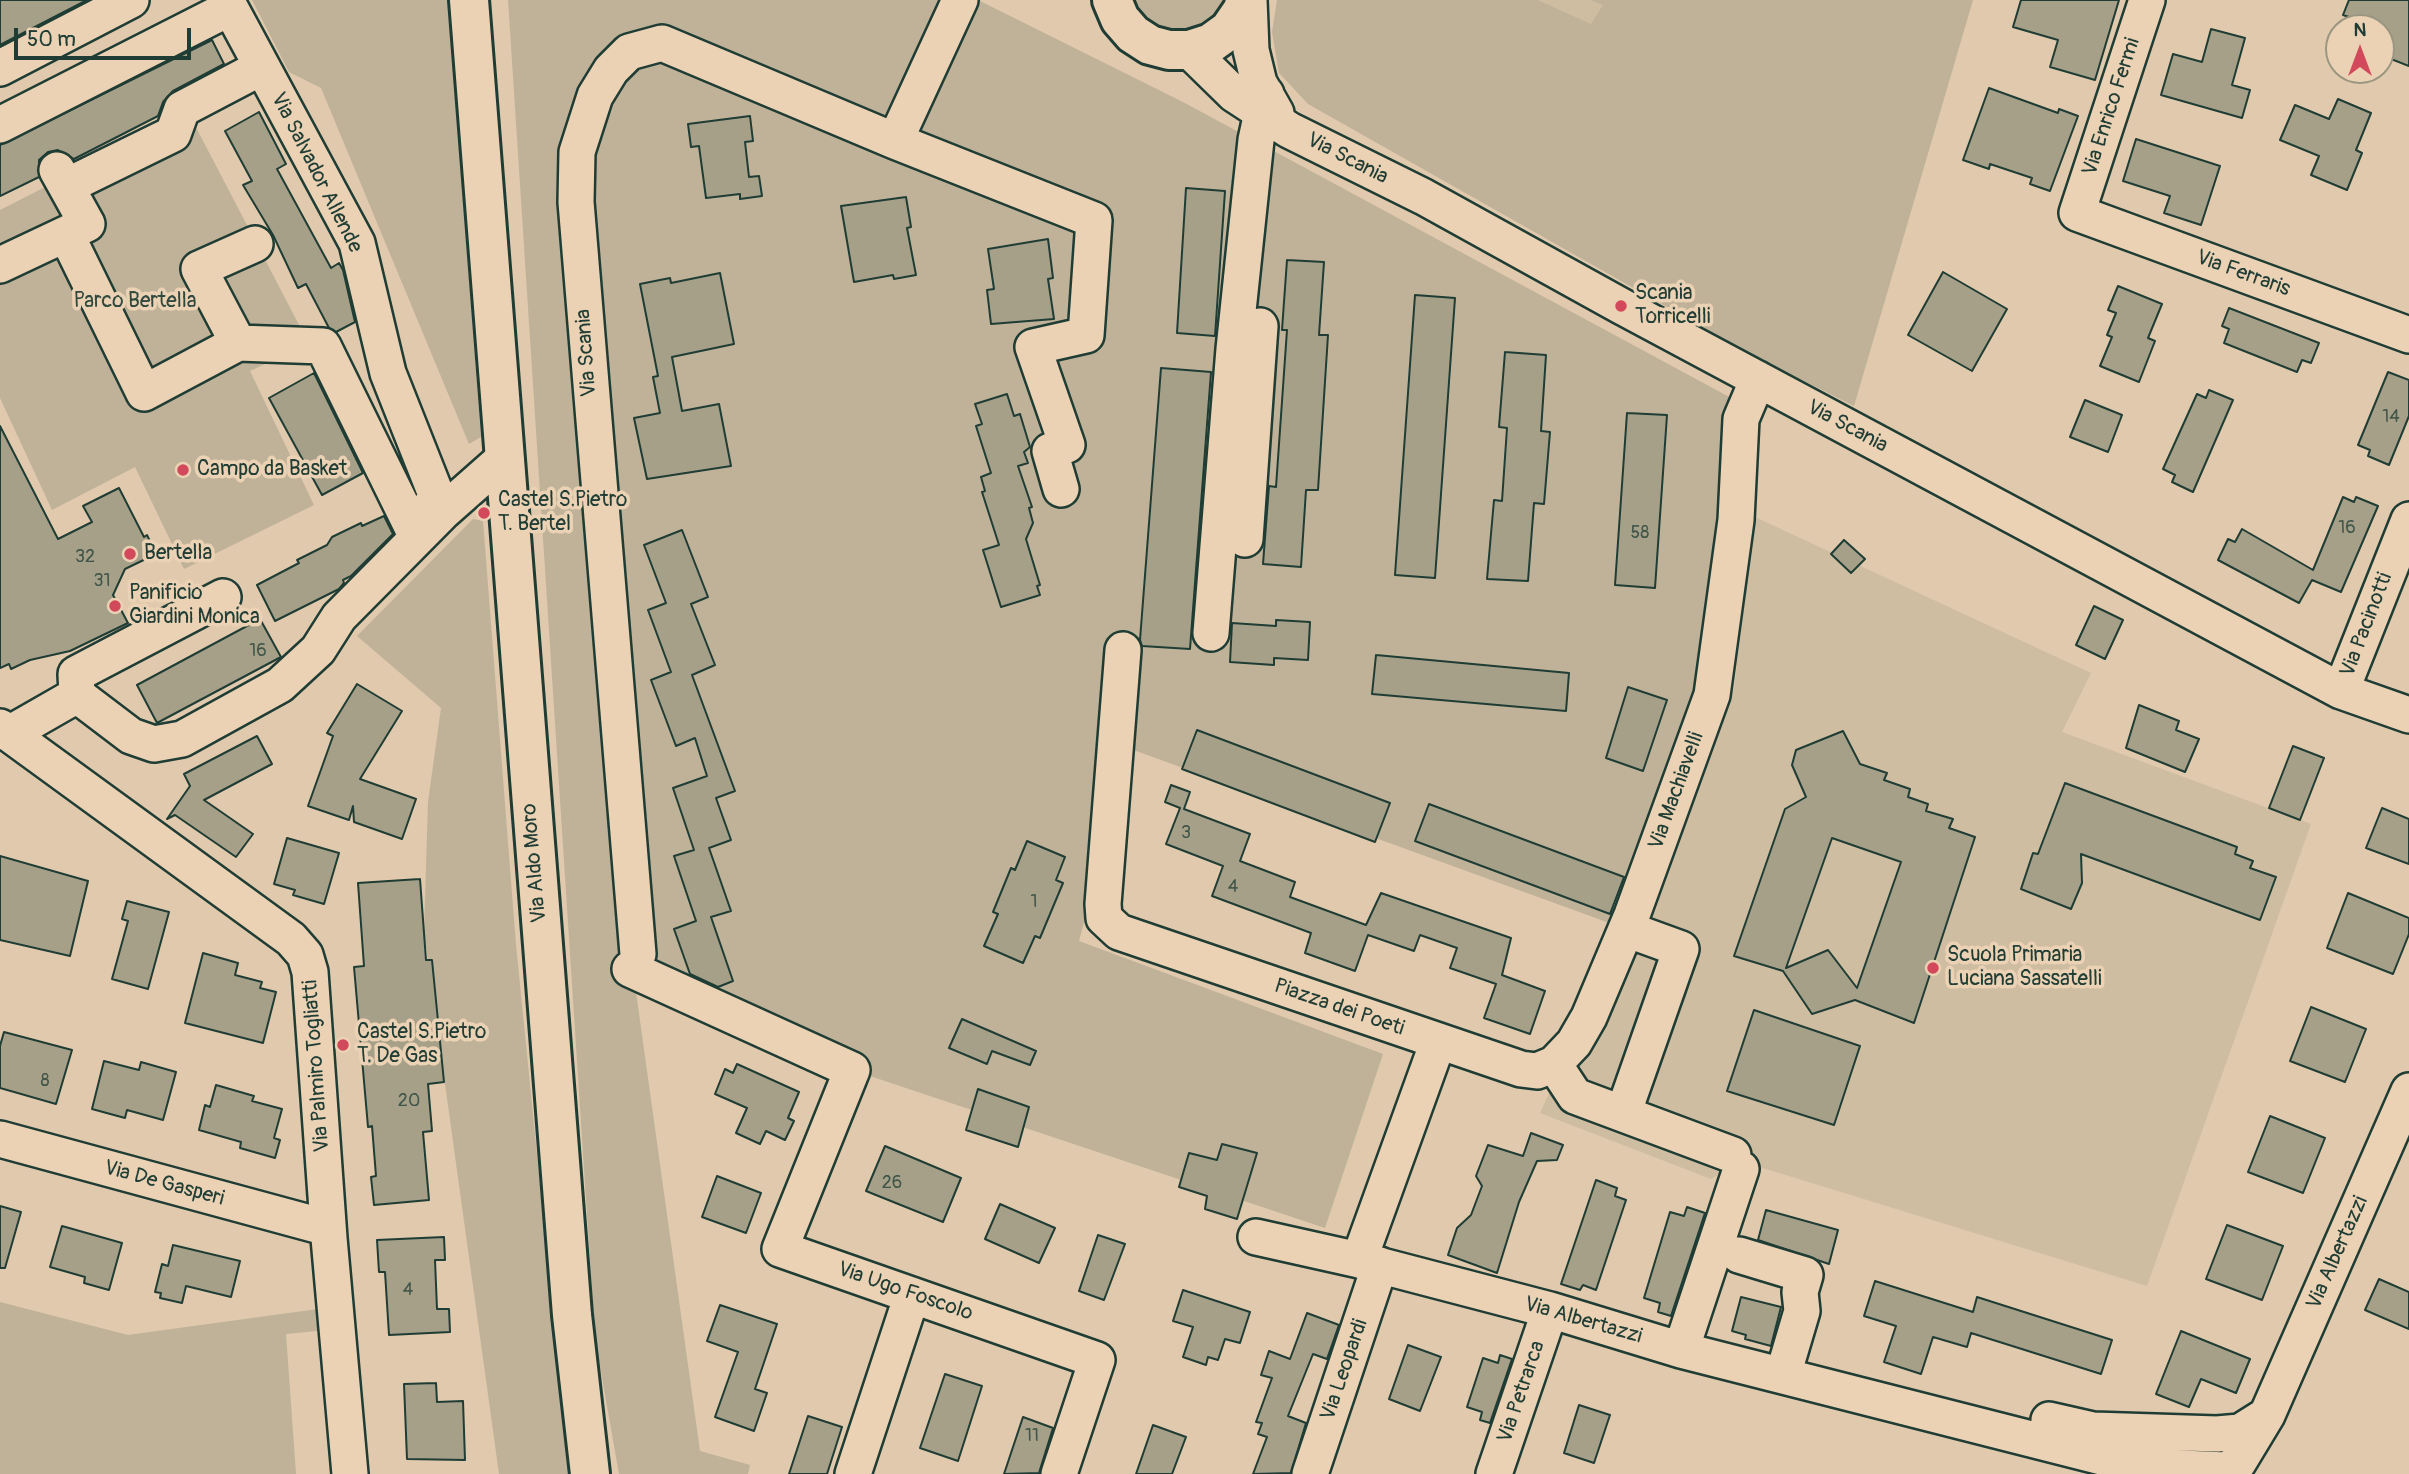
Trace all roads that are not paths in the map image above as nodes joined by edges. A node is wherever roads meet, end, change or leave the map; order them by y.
1 (131, 0) edge
2 (469, 0) edge
3 (960, 0) edge
4 (1080, 0) edge
5 (1247, 0) edge
6 (2147, 0) edge
7 (228, 4) edge
8 (1116, 9) edge
9 (1189, 50) junction
10 (262, 67) junction
11 (0, 68) edge
12 (1272, 112) junction
13 (0, 125) edge
14 (895, 141) junction
15 (2077, 213) joint
16 (66, 234) junction
17 (255, 244) dead end
18 (0, 265) edge
19 (2409, 335) edge
20 (238, 343) junction
21 (1758, 379) junction
22 (503, 459) junction
23 (1061, 489) dead end
24 (506, 498) junction
25 (445, 500) junction
26 (2409, 520) edge
27 (1245, 539) dead end
28 (223, 597) dead end
29 (1211, 633) dead end
30 (1122, 650) dead end
31 (2342, 691) junction
32 (77, 695) junction
33 (2409, 715) edge
34 (5, 730) edge
35 (1626, 929) junction
36 (1438, 1042) junction
37 (1554, 1064) junction
38 (852, 1070) joint
39 (2409, 1091) edge
40 (1622, 1114) junction
41 (0, 1139) edge
42 (328, 1228) junction
43 (1256, 1237) dead end
44 (1739, 1255) dead end
45 (1370, 1262) junction
46 (912, 1295) junction
47 (1550, 1310) junction
48 (1681, 1350) junction
49 (1783, 1376) junction
50 (2267, 1415) junction
51 (2082, 1452) edge
52 (2202, 1472) edge
53 (350, 1474) edge
54 (590, 1474) edge
55 (853, 1474) edge
56 (1059, 1474) edge
57 (1310, 1474) edge
58 (1494, 1474) edge

1 - 11 street
2 - 22 main road, Via Aldo Moro
3 - 14 street
4 - 8 main road
5 - 9 main road
5 - 12 street
6 - 15 street, Via Enrico Fermi
7 - 10 street, Via Salvador Allende
7 - 13 street
8 - 9 main road
9 - 12 street, Via Scania
10 - 16 street
10 - 25 street, Via Salvador Allende
12 - 21 street, Via Scania
12 - 27 street
12 - 29 street
14 - 23 street, Via Scania
14 - 38 street, Via Scania
15 - 19 street, Via Ferraris
16 - 18 street
16 - 20 street
17 - 20 street
20 - 25 street
21 - 31 street, Via Scania
21 - 35 street, Via Machiavelli
22 - 24 main road, Via Aldo Moro
22 - 25 street
24 - 25 street
24 - 54 main road, Via Aldo Moro
25 - 32 street
26 - 31 street, Via Pacinotti
28 - 32 street
30 - 36 street, Piazza dei Poeti
31 - 33 street, Via Scania
32 - 34 street
34 - 42 street, Via Palmiro Togliatti
35 - 37 street, Via Machiavelli
35 - 40 street
36 - 37 street
36 - 45 street
37 - 40 street
38 - 46 street, Via Ugo Foscolo
39 - 50 street, Via Albertazzi
40 - 48 street
41 - 42 street, Via De Gasperi
42 - 53 street, Via Palmiro Togliatti
43 - 45 street, Via Albertazzi
44 - 49 street
45 - 47 street, Via Albertazzi
45 - 57 street, Via Leopardi
46 - 55 street
46 - 56 street, Via Ugo Foscolo
47 - 48 street, Via Albertazzi
47 - 58 street, Via Petrarca
48 - 49 street, Via Albertazzi
49 - 51 street, Via Albertazzi
50 - 51 street, Via Albertazzi
50 - 52 street, Via Albertazzi
51 - 52 street, Via Albertazzi

